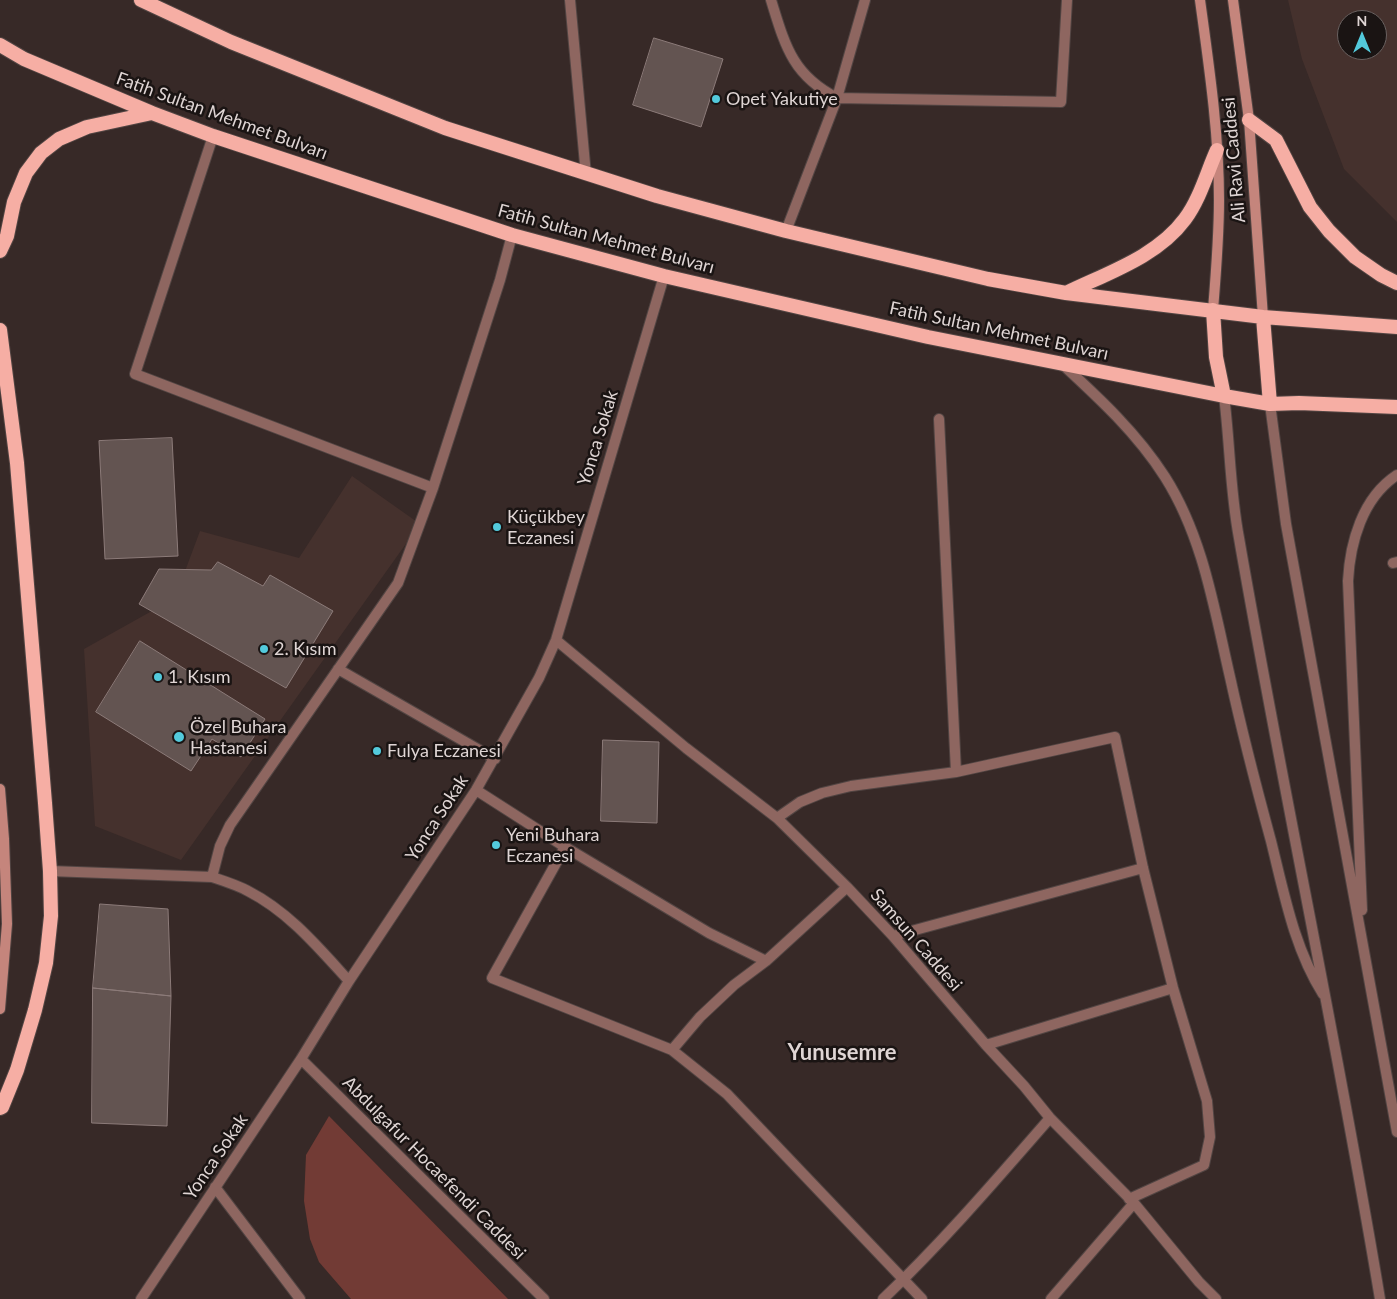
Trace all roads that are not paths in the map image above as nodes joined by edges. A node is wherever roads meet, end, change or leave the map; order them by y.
1 (141, 0) edge
2 (570, 0) edge
3 (771, 0) edge
4 (866, 0) edge
5 (1067, 0) edge
6 (1200, 0) edge
7 (1233, 0) edge
8 (0, 45) edge
9 (837, 98) junction
10 (152, 113) junction
11 (1249, 120) junction
12 (213, 136) junction
13 (1217, 150) junction
14 (586, 175) junction
15 (786, 231) junction
16 (512, 235) junction
17 (0, 251) edge
18 (664, 276) junction
19 (1397, 283) edge
20 (1066, 293) junction
21 (1213, 310) junction
22 (1263, 317) junction
23 (1397, 327) edge
24 (0, 330) edge
25 (1060, 363) junction
26 (1224, 396) junction
27 (1270, 404) junction
28 (1397, 408) edge
29 (939, 419) dead end
30 (1397, 475) edge
31 (434, 488) junction
32 (556, 640) junction
33 (338, 669) junction
34 (494, 759) junction
35 (956, 772) junction
36 (0, 789) edge
37 (476, 790) junction
38 (777, 818) junction
39 (566, 847) junction
40 (1143, 868) junction
41 (50, 871) junction
42 (212, 877) junction
43 (847, 887) junction
44 (893, 936) junction
45 (1364, 951) junction
46 (766, 961) junction
47 (349, 981) junction
48 (1173, 988) junction
49 (1326, 999) junction
50 (0, 1009) edge
51 (986, 1045) junction
52 (672, 1050) junction
53 (301, 1059) junction
54 (0, 1108) edge
55 (1050, 1118) junction
56 (1397, 1132) edge
57 (215, 1187) junction
58 (1131, 1201) junction
59 (904, 1279) junction
60 (140, 1299) edge
61 (300, 1299) edge
62 (544, 1299) edge
63 (883, 1299) edge
64 (922, 1299) edge
65 (1051, 1299) edge
66 (1216, 1299) edge
67 (1380, 1299) edge

1 - 14 highway
2 - 14 street
3 - 9 street
4 - 9 street
5 - 9 street
6 - 13 main road, Ali Ravi Caddesi
7 - 11 main road, Ali Ravi Caddesi
8 - 10 highway, Fatih Sultan Mehmet Bulvarı
9 - 15 street
10 - 12 highway, Fatih Sultan Mehmet Bulvarı
10 - 17 highway
11 - 19 highway
11 - 22 main road, Ali Ravi Caddesi
12 - 16 highway, Fatih Sultan Mehmet Bulvarı
12 - 31 street
13 - 20 highway
13 - 21 main road, Ali Ravi Caddesi
14 - 15 highway
15 - 20 highway
16 - 18 highway, Fatih Sultan Mehmet Bulvarı
16 - 31 street
18 - 25 highway, Fatih Sultan Mehmet Bulvarı
18 - 32 street, Yonca Sokak
20 - 21 highway
21 - 22 highway
21 - 26 highway
22 - 23 highway
22 - 27 highway
24 - 41 highway
25 - 26 highway, Fatih Sultan Mehmet Bulvarı
25 - 49 street
26 - 27 highway, Fatih Sultan Mehmet Bulvarı
26 - 49 street
27 - 28 highway, Fatih Sultan Mehmet Bulvarı
27 - 45 street
29 - 35 street
30 - 45 street
31 - 33 street
32 - 34 street, Yonca Sokak
32 - 38 street, Samsun Caddesi
33 - 34 street
33 - 42 street
34 - 37 street, Yonca Sokak
35 - 38 street
35 - 40 street
36 - 50 main road
37 - 39 street
37 - 47 street, Yonca Sokak
38 - 43 street, Samsun Caddesi
39 - 46 street
39 - 52 street
40 - 44 street
40 - 48 street
41 - 42 street
41 - 54 highway
42 - 47 street
43 - 44 street, Samsun Caddesi
43 - 46 street
44 - 51 street, Samsun Caddesi
45 - 56 street
46 - 52 street
47 - 53 street, Yonca Sokak
48 - 51 street
48 - 58 street
49 - 67 street
51 - 55 street, Samsun Caddesi
52 - 59 street
53 - 57 street, Yonca Sokak
53 - 62 street, Abdulgafur Hocaefendi Caddesi
55 - 58 street, Samsun Caddesi
55 - 59 street
57 - 60 street, Yonca Sokak
57 - 61 street
58 - 65 street
58 - 66 street, Samsun Caddesi
59 - 63 street
59 - 64 street

